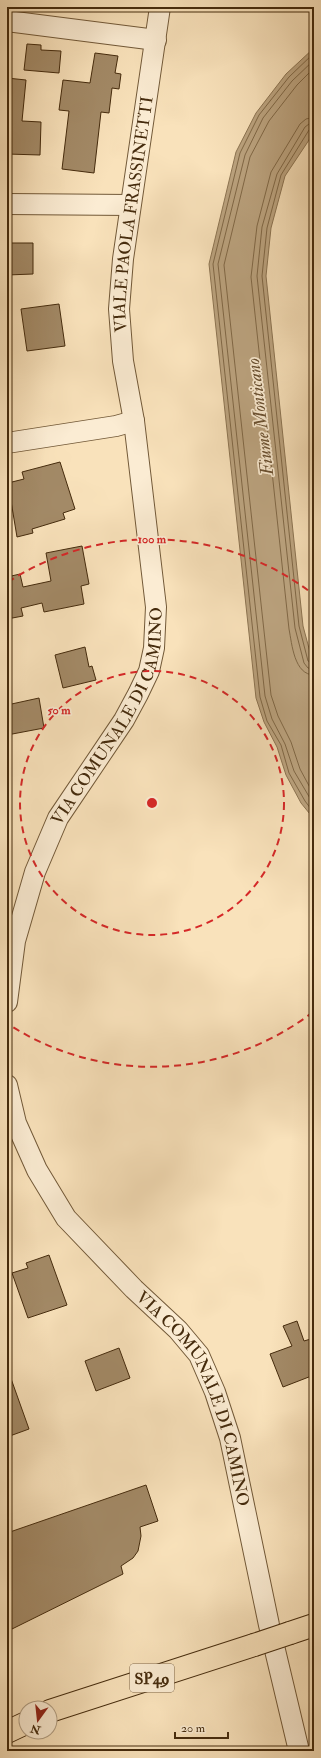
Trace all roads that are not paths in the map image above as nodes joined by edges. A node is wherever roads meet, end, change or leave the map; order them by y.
1 (160, 7) edge
2 (7, 21) edge
3 (156, 40) junction
4 (7, 204) edge
5 (130, 205) junction
6 (134, 422) junction
7 (7, 443) edge
8 (7, 1002) edge
9 (7, 1085) edge
10 (314, 1625) edge
11 (58, 1708) edge
12 (18, 1727) edge
13 (7, 1732) edge
14 (299, 1751) edge

1 - 3 street, VIALE PAOLA FRASSINETTI
2 - 3 street
3 - 5 street, VIALE PAOLA FRASSINETTI
4 - 5 street
5 - 6 street, VIALE PAOLA FRASSINETTI
6 - 7 street
6 - 8 street, VIA COMUNALE DI CAMINO
9 - 14 street, VIA COMUNALE DI CAMINO
10 - 11 main road, SP49, bridge
12 - 13 main road

